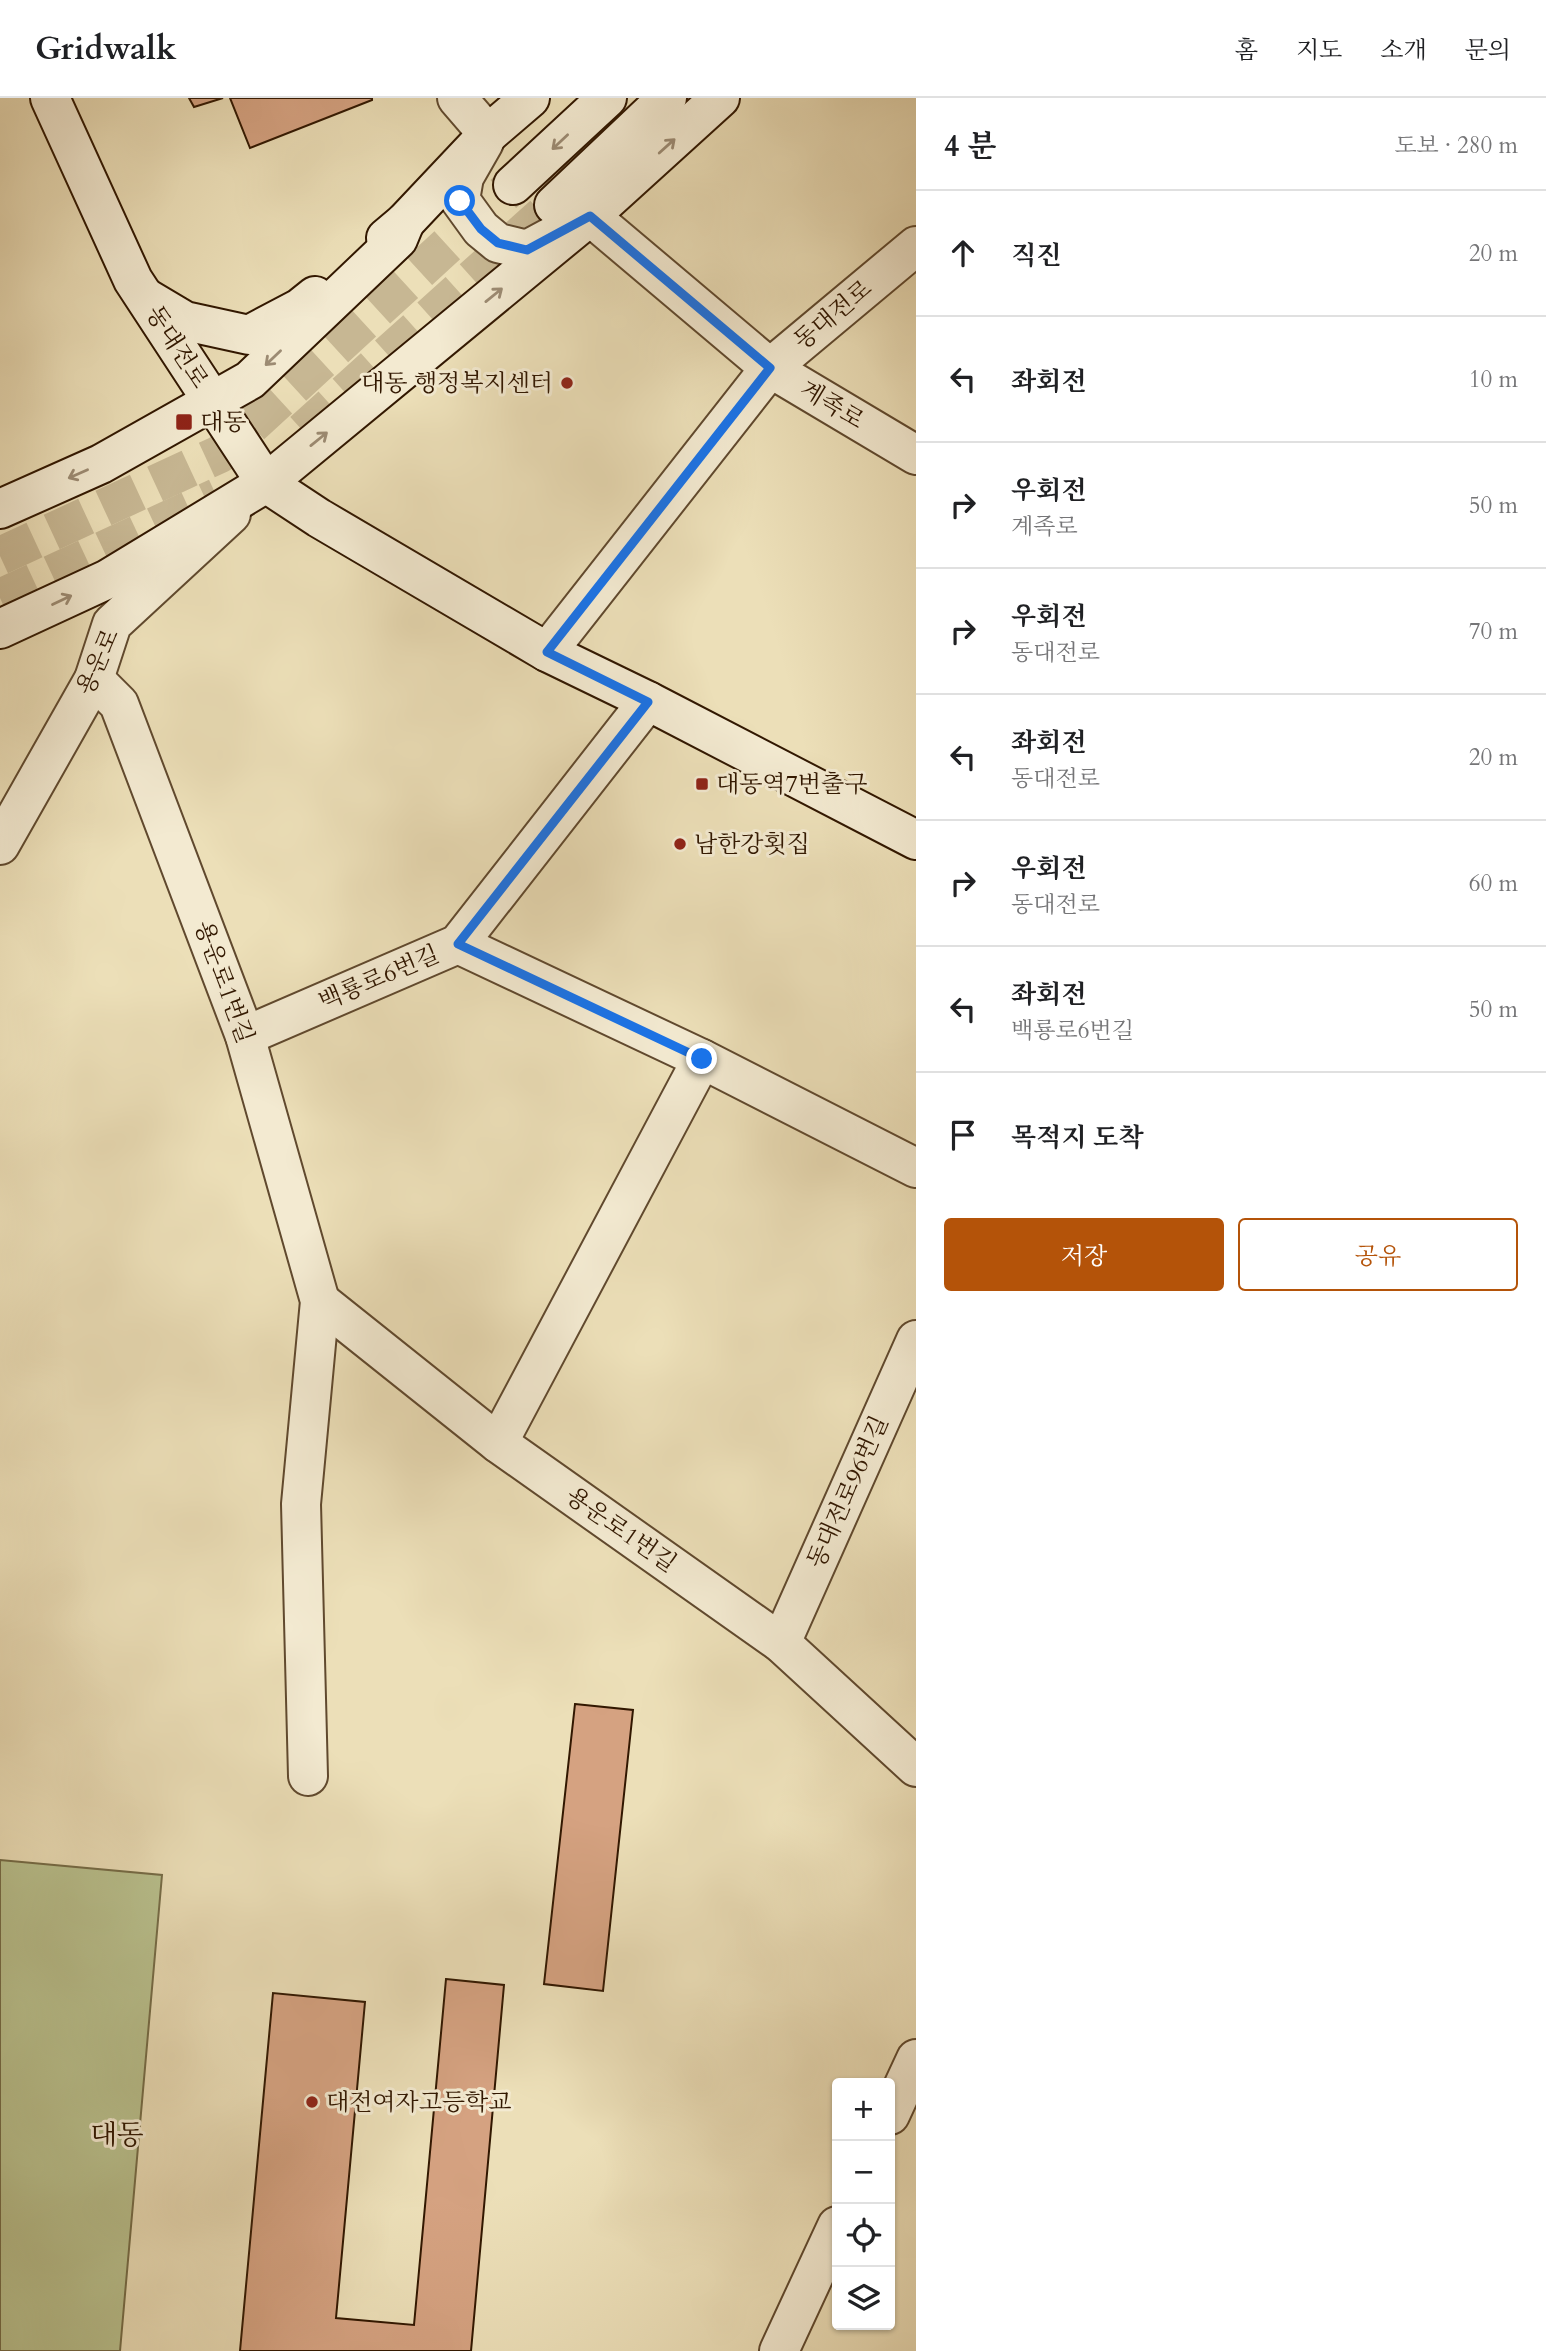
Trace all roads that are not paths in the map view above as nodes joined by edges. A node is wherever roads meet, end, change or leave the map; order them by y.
1 (50, 98) edge
2 (457, 98) edge
3 (530, 98) edge
4 (607, 98) edge
5 (667, 98) edge
6 (720, 98) edge
7 (488, 134) junction
8 (513, 185) tunnel mouth
9 (554, 205) tunnel mouth
10 (590, 216) junction
11 (405, 222) junction
12 (916, 246) edge
13 (144, 296) junction
14 (770, 368) junction
15 (212, 401) junction
16 (916, 455) edge
17 (266, 482) junction
18 (0, 509) edge
19 (0, 629) edge
20 (547, 652) junction
21 (94, 679) junction
22 (648, 702) junction
23 (916, 840) edge
24 (0, 845) edge
25 (458, 944) junction
26 (245, 1036) junction
27 (702, 1059) junction
28 (916, 1168) edge
29 (320, 1301) junction
30 (916, 1340) edge
31 (498, 1443) junction
32 (781, 1643) junction
33 (916, 1767) edge
34 (308, 1776) dead end
35 (916, 2059) edge
36 (895, 2104) edge
37 (832, 2237) edge
38 (779, 2351) edge

1 - 13 street, 동대전로
2 - 7 street
3 - 7 street
4 -> 8 street
5 - 9 street
10 -> 6 street
7 - 10 street
7 - 11 street
10 - 14 street, 계족로
17 -> 10 street
11 - 13 street
11 -> 15 street
12 - 14 street, 동대전로
13 - 15 street, 동대전로
14 - 16 street, 계족로
14 - 20 street, 동대전로
15 - 17 street, 동대전로
15 -> 18 street
19 -> 17 street
17 - 20 street, 동대전로
17 - 21 street, 용운로
20 - 22 street, 동대전로
21 - 24 street, 용운로
21 - 26 street, 용운로1번길
22 - 23 street, 동대전로
22 - 25 street
25 - 26 street, 백룡로6번길
25 - 27 street, 백룡로6번길
26 - 29 street, 용운로1번길
27 - 28 street, 백룡로6번길
27 - 31 street
29 - 31 street, 용운로1번길
29 - 34 street, 용운로1번길
30 - 32 street, 동대전로96번길
31 - 32 street, 용운로1번길
32 - 33 street, 용운로1번길
35 - 36 street
37 - 38 street

